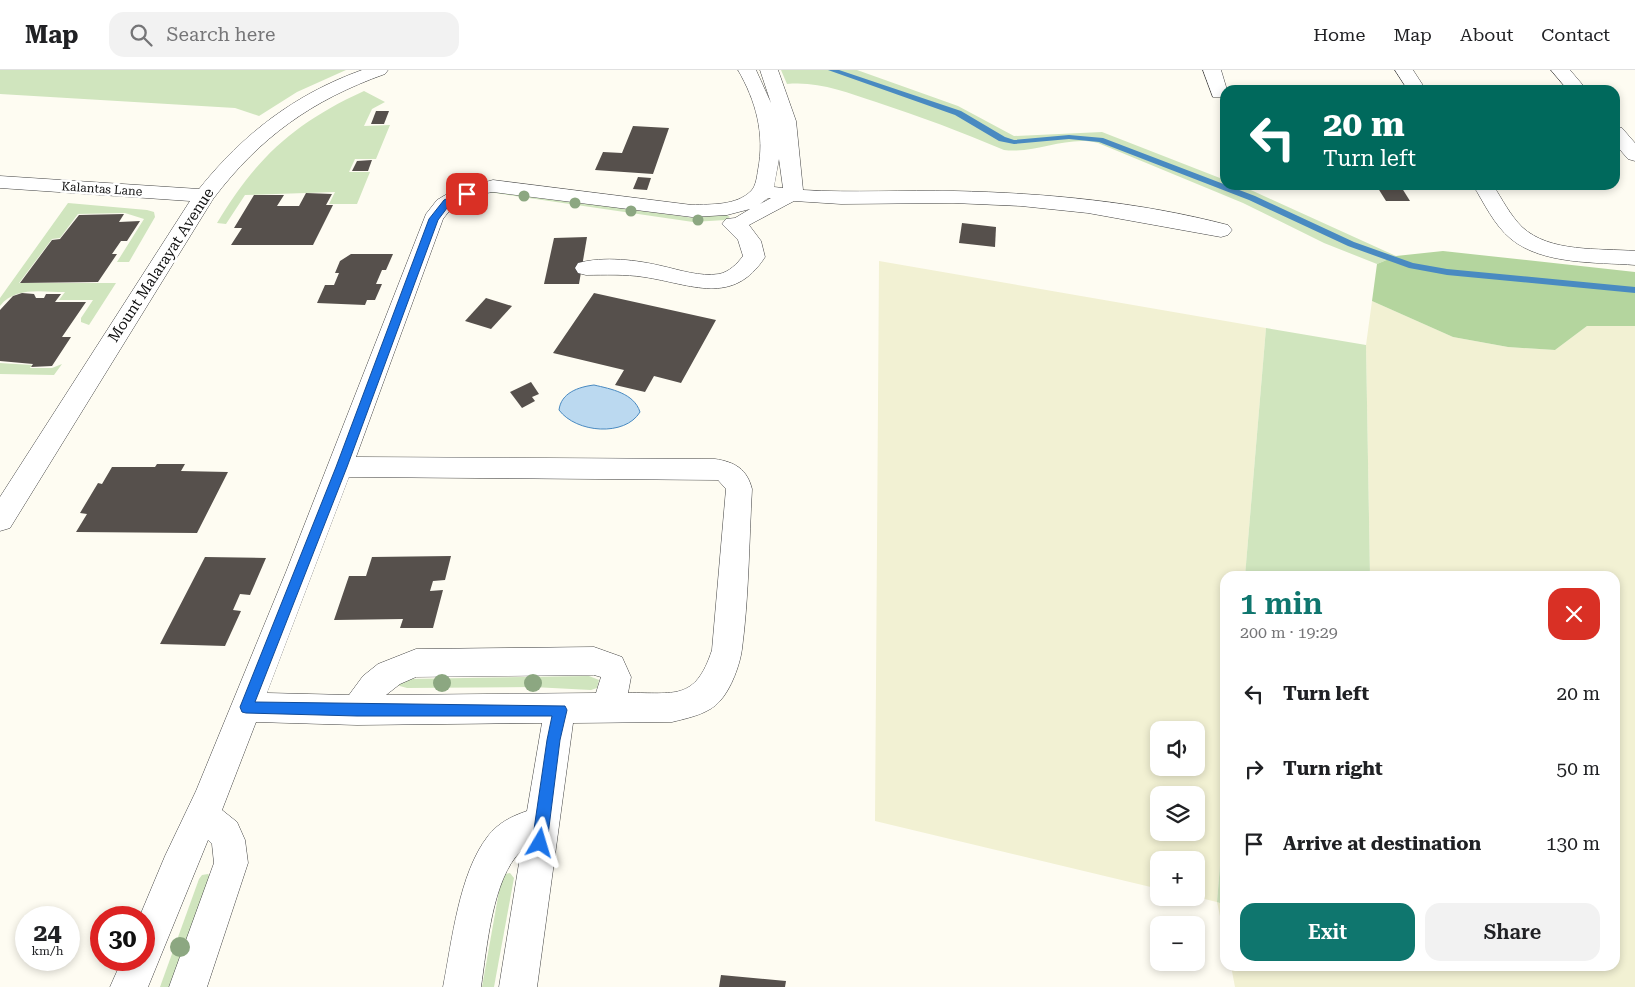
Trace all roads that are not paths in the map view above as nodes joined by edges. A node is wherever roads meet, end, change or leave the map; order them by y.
1 (379, 70) edge
2 (747, 70) edge
3 (770, 70) edge
4 (1212, 70) edge
5 (1404, 70) edge
6 (1560, 70) edge
7 (1414, 85) edge
8 (1574, 85) edge
9 (1219, 94) dead end
10 (1620, 138) edge
11 (1635, 155) edge
12 (0, 182) edge
13 (763, 190) junction
14 (1486, 190) edge
15 (461, 194) junction
16 (790, 194) junction
17 (204, 196) junction
18 (733, 224) junction
19 (1221, 230) dead end
20 (1635, 258) edge
21 (586, 268) dead end
22 (341, 467) junction
23 (0, 520) edge
24 (246, 707) junction
25 (608, 709) junction
26 (357, 710) junction
27 (560, 710) junction
28 (201, 819) junction
29 (542, 824) junction
30 (155, 923) edge
31 (136, 971) edge
32 (130, 987) edge
33 (188, 987) edge
34 (462, 987) edge
35 (518, 987) edge

1 - 17 street, Mount Malarayat Avenue
2 - 13 street
3 - 16 street
4 - 9 street
5 - 7 street
6 - 8 street
10 - 11 street
12 - 17 street, Kalantas Lane
13 - 15 street
13 - 16 street
14 - 20 street
15 - 18 street
15 - 22 street
16 - 18 street
16 - 19 street
17 - 23 street, Mount Malarayat Avenue
18 - 21 street
22 - 24 street
22 - 25 street
24 - 26 street
24 - 28 street
25 - 26 street
25 - 27 street
26 - 27 street
27 - 29 street
28 - 30 street
28 - 33 street
29 - 34 street
29 - 35 street
31 - 32 street

